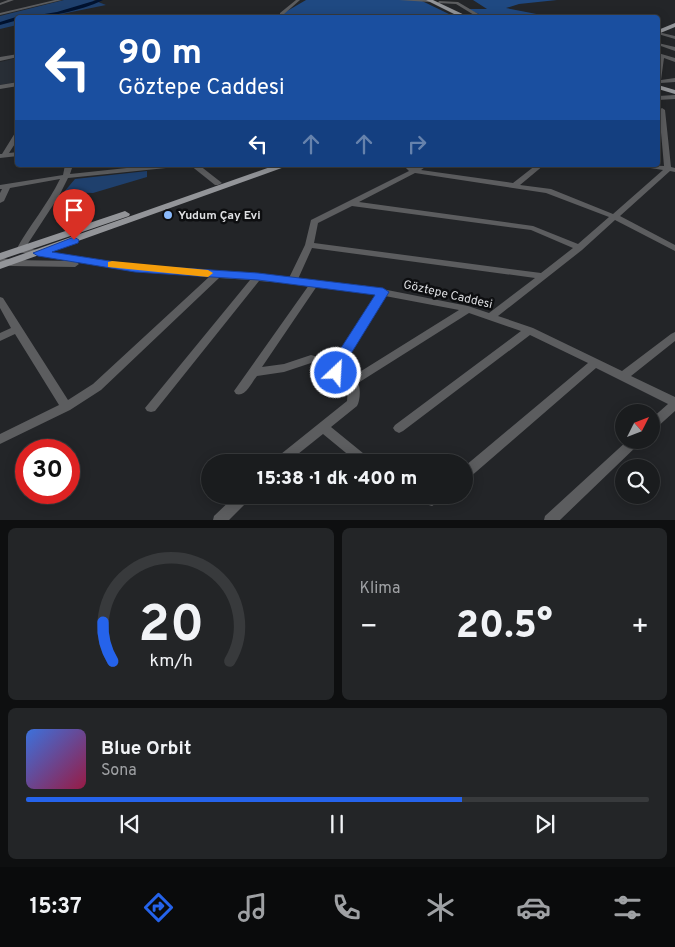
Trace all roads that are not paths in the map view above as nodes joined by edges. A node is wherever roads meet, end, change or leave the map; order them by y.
1 (12, 0) edge
2 (37, 0) edge
3 (60, 0) edge
4 (298, 0) edge
5 (401, 0) edge
6 (433, 1) edge
7 (48, 3) junction
8 (0, 4) edge
9 (0, 14) edge
10 (282, 15) edge
11 (462, 15) edge
12 (466, 15) edge
13 (479, 15) edge
14 (675, 20) edge
15 (660, 25) edge
16 (675, 26) edge
17 (660, 31) edge
18 (660, 33) edge
19 (675, 38) edge
20 (660, 45) edge
21 (675, 49) edge
22 (15, 56) edge
23 (660, 56) edge
24 (0, 59) edge
25 (675, 60) edge
26 (675, 80) edge
27 (15, 84) edge
28 (660, 84) edge
29 (660, 85) edge
30 (0, 86) edge
31 (675, 91) edge
32 (675, 97) edge
33 (660, 98) edge
34 (662, 110) dead end
35 (15, 137) edge
36 (15, 154) edge
37 (2, 156) edge
38 (69, 167) edge
39 (156, 167) edge
40 (197, 167) edge
41 (263, 167) edge
42 (279, 167) edge
43 (410, 167) edge
44 (420, 167) edge
45 (538, 167) edge
46 (671, 169) edge
47 (414, 170) junction
48 (67, 176) junction
49 (218, 183) junction
50 (4, 186) edge
51 (514, 186) junction
52 (0, 201) edge
53 (349, 203) junction
54 (615, 217) junction
55 (309, 245) junction
56 (579, 248) junction
57 (675, 248) edge
58 (20, 250) junction
59 (38, 253) junction
60 (0, 259) edge
61 (11, 263) junction
62 (0, 266) edge
63 (135, 268) junction
64 (218, 274) junction
65 (543, 276) junction
66 (258, 277) junction
67 (292, 280) junction
68 (315, 282) junction
69 (383, 292) junction
70 (0, 300) edge
71 (468, 309) junction
72 (492, 316) junction
73 (18, 329) junction
74 (529, 330) junction
75 (675, 336) edge
76 (0, 337) edge
77 (595, 363) junction
78 (338, 367) junction
79 (253, 372) junction
80 (623, 376) junction
81 (350, 383) junction
82 (240, 391) dead end
83 (675, 403) edge
84 (66, 407) junction
85 (151, 408) dead end
86 (660, 417) edge
87 (322, 427) junction
88 (399, 428) dead end
89 (1, 436) edge
90 (626, 449) edge
91 (290, 454) edge
92 (355, 454) edge
93 (473, 467) edge
94 (236, 504) edge
95 (219, 520) edge
96 (550, 520) edge

1 - 8 street
2 - 7 street
3 - 7 street
4 - 10 street
5 - 6 street
6 - 11 main road
6 - 12 main road
6 - 13 street
7 - 9 street
14 - 15 main road
16 - 17 main road
18 - 19 street
20 - 21 street
22 - 24 street
23 - 25 street
26 - 28 street
27 - 30 street
29 - 31 main road
32 - 33 street
34 - 46 street
35 - 37 street
36 - 37 street
38 - 48 street
39 - 48 street
40 - 49 street
41 - 49 main road
42 - 59 main road
43 - 47 street
44 - 47 street
45 - 51 street
46 - 54 street
47 - 51 street
47 - 53 street
48 - 50 street
48 - 58 street
49 - 58 main road
50 - 52 street
51 - 54 street
53 - 55 street
53 - 56 street
54 - 56 street
54 - 57 street
55 - 65 street
55 - 67 street
56 - 65 street
58 - 59 street, Göztepe Caddesi
58 - 60 main road
59 - 61 main road
59 - 63 street, Göztepe Caddesi
60 - 61 street
61 - 62 main road
61 - 63 street
63 - 64 street, Göztepe Caddesi
64 - 66 street, Göztepe Caddesi
64 - 84 street
65 - 72 street
66 - 67 street, Göztepe Caddesi
66 - 85 street
67 - 68 street, Göztepe Caddesi
68 - 69 street, Göztepe Caddesi
68 - 79 street
69 - 71 street, Göztepe Caddesi
69 - 78 street
70 - 73 street
71 - 72 street, Göztepe Caddesi
71 - 81 street
72 - 74 street, Göztepe Caddesi
73 - 76 street
73 - 84 street
74 - 77 street, Göztepe Caddesi
74 - 88 street
75 - 80 street
77 - 80 street, Göztepe Caddesi
77 - 93 street
78 - 79 street
78 - 81 street
79 - 82 street
80 - 83 street, Göztepe Caddesi
81 - 87 street
83 - 86 street
84 - 89 street
87 - 91 street
87 - 92 street
90 - 96 street
94 - 95 street

